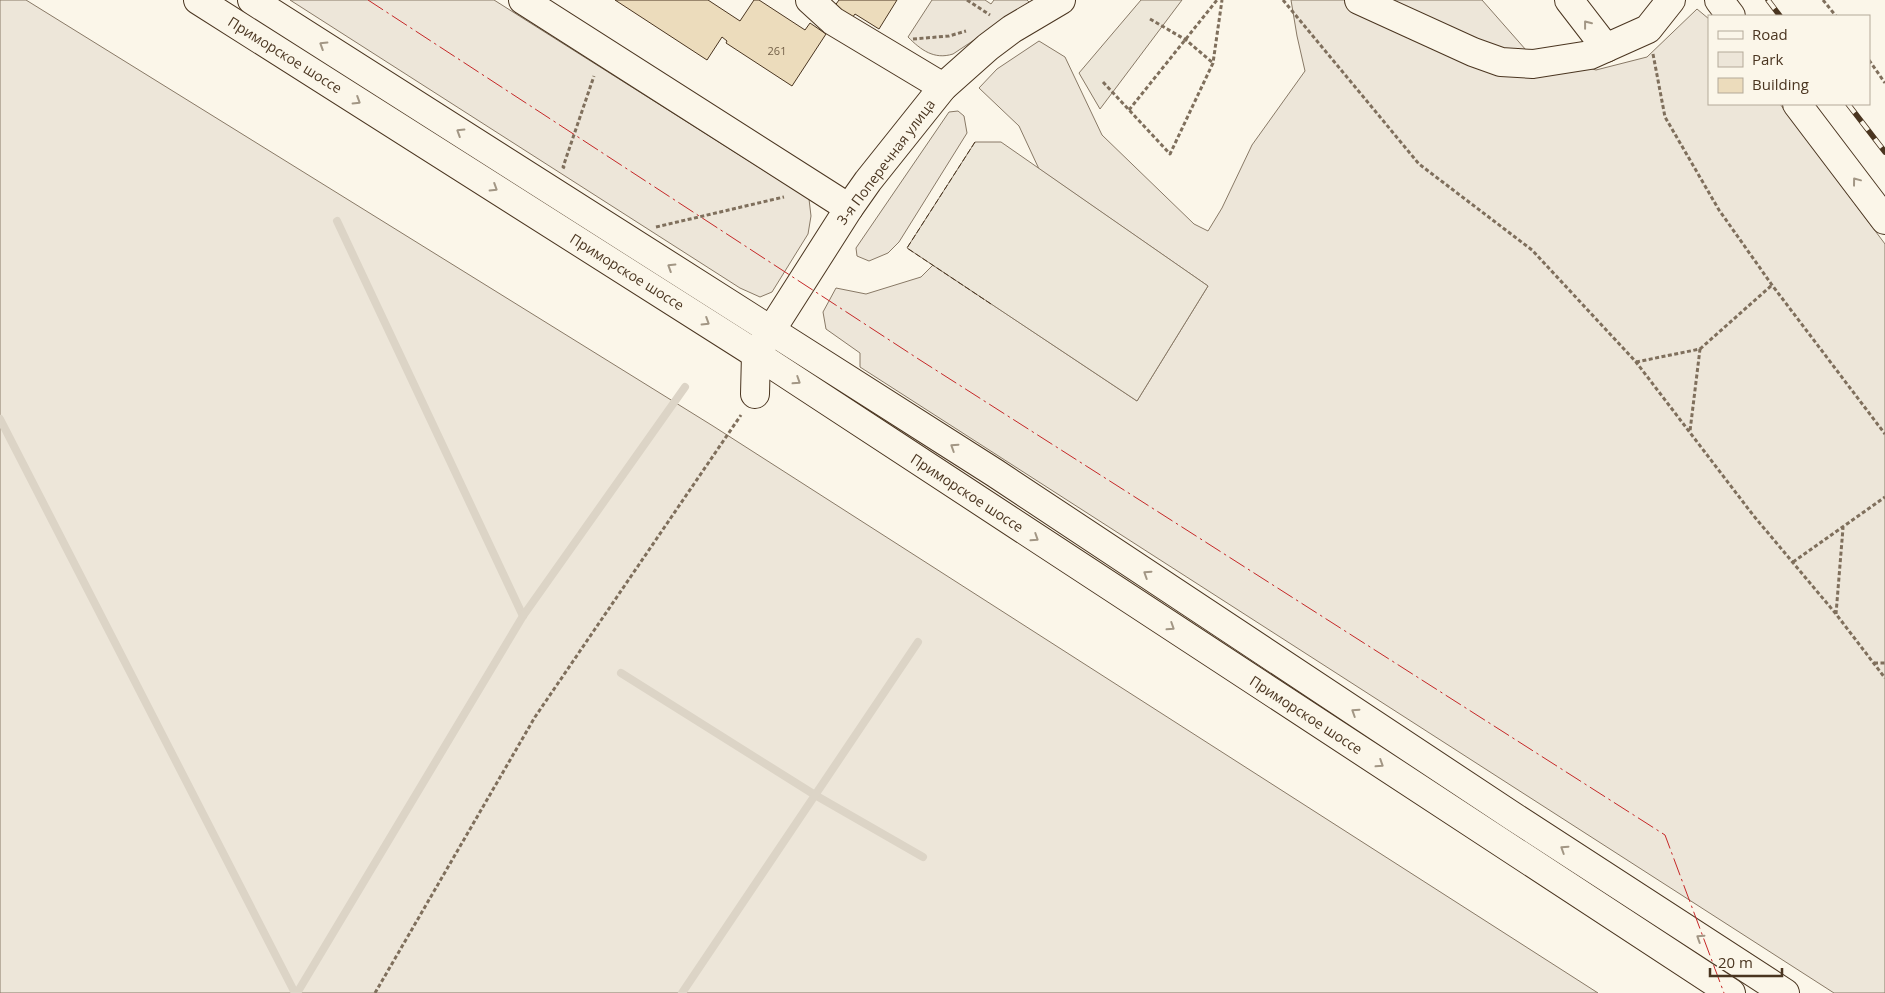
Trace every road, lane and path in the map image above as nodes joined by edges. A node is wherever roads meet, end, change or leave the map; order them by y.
1 (198, 0) edge
2 (252, 0) edge
3 (523, 0) edge
4 (810, 0) edge
5 (1061, 0) edge
6 (1217, 0) edge
7 (1222, 0) edge
8 (1283, 0) edge
9 (1359, 0) edge
10 (1569, 0) edge
11 (1671, 0) edge
12 (1719, 0) edge
13 (1823, 0) edge
14 (1730, 15) edge
15 (1835, 15) edge
16 (1150, 20) dead end
17 (974, 28) dead end
18 (1648, 29) junction
19 (903, 40) dead end
20 (1186, 40) junction
21 (1606, 48) junction
22 (1870, 61) edge
23 (1213, 63) junction
24 (1103, 82) dead end
25 (1885, 83) edge
26 (943, 86) junction
27 (587, 96) dead end
28 (1798, 105) edge
29 (1129, 110) junction
30 (571, 172) dead end
31 (818, 189) junction
32 (849, 208) junction
33 (1885, 220) edge
34 (648, 222) dead end
35 (1772, 285) junction
36 (772, 330) junction
37 (1700, 349) junction
38 (756, 354) junction
39 (1636, 362) junction
40 (755, 394) joint
41 (1690, 431) junction
42 (1885, 434) edge
43 (1885, 497) edge
44 (1844, 527) junction
45 (1793, 562) junction
46 (1836, 614) junction
47 (1874, 663) junction
48 (1885, 663) edge
49 (1885, 678) edge
50 (375, 993) edge
51 (1732, 993) edge
52 (1785, 993) edge

1 -> 38 main road, Приморское шоссе
36 -> 2 main road, Приморское шоссе
3 - 31 main road
4 - 26 main road
5 - 26 main road, 3-я Поперечная улица
6 - 20 path
7 - 23 path
8 - 39 path
9 - 21 main road
21 -> 10 main road
11 - 18 main road
12 - 14 main road
13 - 15 path
16 - 20 path
17 - 19 path
18 - 21 main road
18 - 35 path
20 - 23 path
20 - 29 path
22 - 25 path
23 - 29 path
24 - 29 path
26 - 32 main road, 3-я Поперечная улица
27 - 30 path
33 -> 28 main road
31 - 32 main road
31 - 34 path
32 - 36 main road, 3-я Поперечная улица
35 - 37 path
35 - 42 path
36 - 38 main road, 3-я Поперечная улица
52 -> 36 main road, Приморское шоссе
37 - 39 path
37 - 41 path
38 - 40 main road
38 -> 51 main road, Приморское шоссе
39 - 41 path
40 - 50 path
41 - 45 path
43 - 44 path
44 - 45 path
44 - 46 path
45 - 46 path
46 - 47 path
47 - 48 path
47 - 49 path

